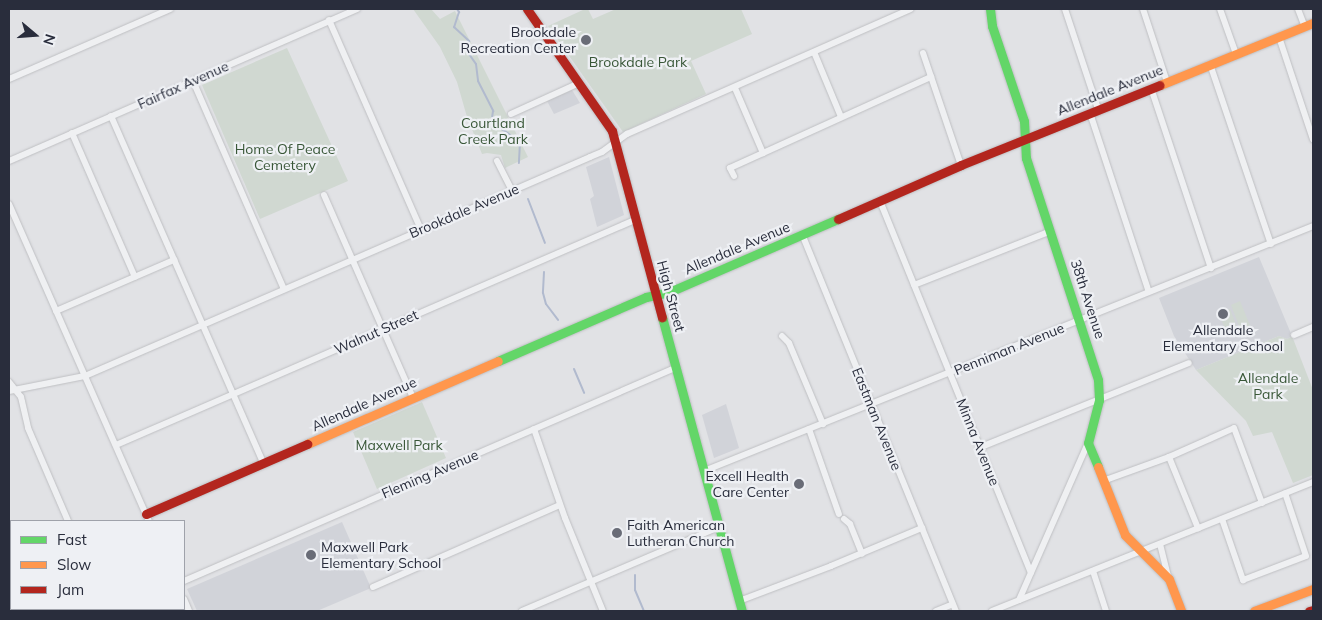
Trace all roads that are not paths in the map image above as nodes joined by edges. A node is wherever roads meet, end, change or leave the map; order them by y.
1 (170, 9) edge
2 (357, 9) edge
3 (527, 9) edge
4 (911, 9) edge
5 (990, 9) edge
6 (1065, 9) edge
7 (1143, 9) edge
8 (1220, 9) edge
9 (1298, 9) edge
10 (329, 20) junction
11 (1309, 25) edge
12 (1279, 37) junction
13 (814, 52) junction
14 (923, 53) dead end
15 (1236, 54) junction
16 (1210, 64) junction
17 (931, 77) junction
18 (9, 80) edge
19 (193, 81) junction
20 (1167, 82) junction
21 (578, 83) junction
22 (735, 88) junction
23 (1151, 88) junction
24 (1094, 111) junction
25 (511, 114) dead end
26 (111, 116) junction
27 (842, 117) junction
28 (72, 133) junction
29 (1026, 138) junction
30 (1313, 139) edge
31 (615, 143) junction
32 (763, 152) junction
33 (9, 161) edge
34 (497, 162) dead end
35 (960, 165) junction
36 (734, 176) dead end
37 (512, 191) junction
38 (324, 195) dead end
39 (880, 201) junction
40 (9, 204) edge
41 (10, 213) edge
42 (637, 219) junction
43 (1313, 226) edge
44 (421, 230) junction
45 (1051, 231) junction
46 (802, 234) junction
47 (1271, 244) junction
48 (174, 260) junction
49 (353, 260) junction
50 (1211, 268) junction
51 (135, 277) junction
52 (914, 285) junction
53 (284, 289) junction
54 (1149, 292) junction
55 (657, 295) junction
56 (56, 311) junction
57 (1080, 320) junction
58 (202, 325) junction
59 (1313, 327) edge
60 (383, 329) junction
61 (1294, 335) dead end
62 (782, 336) dead end
63 (1189, 363) dead end
64 (677, 367) junction
65 (950, 373) junction
66 (85, 376) junction
67 (9, 382) edge
68 (12, 390) edge
69 (233, 394) junction
70 (413, 398) junction
71 (1100, 400) junction
72 (871, 405) junction
73 (823, 424) junction
74 (534, 429) junction
75 (809, 430) junction
76 (1088, 443) junction
77 (116, 445) junction
78 (981, 447) junction
79 (1169, 457) junction
80 (263, 463) junction
81 (704, 471) junction
82 (1103, 481) junction
83 (1313, 482) edge
84 (1286, 493) junction
85 (1262, 503) junction
86 (560, 505) junction
87 (148, 518) edge
88 (1222, 519) junction
89 (68, 520) edge
90 (719, 527) junction
91 (922, 528) junction
92 (1198, 528) junction
93 (1160, 544) junction
94 (1140, 552) junction
95 (862, 554) junction
96 (1092, 571) junction
97 (1031, 572) junction
98 (1170, 579) junction
99 (185, 581) edge
100 (590, 582) junction
101 (372, 586) dead end
102 (1313, 589) edge
103 (1019, 600) junction
104 (739, 601) junction
105 (953, 604) junction
106 (1313, 610) edge
107 (522, 611) edge
108 (603, 611) edge
109 (742, 611) edge
110 (936, 611) edge
111 (956, 611) edge
112 (992, 611) edge
113 (1106, 611) edge
114 (1181, 611) edge
115 (1254, 611) edge
116 (1309, 611) edge

1 - 18 street
2 - 10 street, Fairfax Avenue
3 - 21 main road, High Street
4 - 13 street, Brookdale Avenue
5 - 29 main road, 38th Avenue
6 - 24 street
7 - 20 street
8 - 15 street
9 - 11 street
10 - 19 street, Fairfax Avenue
10 - 44 street
11 - 12 main road, Allendale Avenue
12 - 15 main road, Allendale Avenue
12 - 30 street
13 - 22 street, Brookdale Avenue
13 - 27 street
14 - 17 street
15 - 16 main road, Allendale Avenue
16 - 20 main road, Allendale Avenue
16 - 47 street
17 - 27 street
17 - 35 street
19 - 26 street, Fairfax Avenue
19 - 53 street
20 - 23 main road, Allendale Avenue
21 - 25 street
21 - 31 main road, High Street
22 - 31 street, Brookdale Avenue
22 - 32 street
23 - 24 main road, Allendale Avenue
23 - 50 street
24 - 29 main road, Allendale Avenue
24 - 54 street
26 - 28 street, Fairfax Avenue
26 - 48 street
27 - 32 street
28 - 33 street, Fairfax Avenue
28 - 51 street
29 - 35 main road, Allendale Avenue
29 - 45 main road, 38th Avenue
31 - 37 street, Brookdale Avenue
31 - 42 main road, High Street
32 - 36 street
34 - 37 street
35 - 39 main road, Allendale Avenue
37 - 44 street, Brookdale Avenue
38 - 49 street
39 - 46 main road, Allendale Avenue
39 - 52 street, Minna Avenue
40 - 41 street
41 - 56 street
42 - 55 main road, High Street
42 - 60 street, Walnut Street
43 - 47 street, Penniman Avenue
44 - 49 street, Brookdale Avenue
45 - 52 street
45 - 57 main road, 38th Avenue
46 - 55 main road, Allendale Avenue
46 - 72 street, Eastman Avenue
47 - 50 street, Penniman Avenue
48 - 51 street
48 - 58 street
49 - 53 street, Brookdale Avenue
49 - 60 street
50 - 54 street, Penniman Avenue
51 - 56 street
52 - 65 street, Minna Avenue
53 - 58 street, Brookdale Avenue
54 - 57 street, Penniman Avenue
55 - 64 main road, High Street
55 - 70 main road, Allendale Avenue
56 - 66 street
57 - 65 street, Penniman Avenue
57 - 71 main road, 38th Avenue
58 - 66 street, Brookdale Avenue
58 - 69 street
59 - 61 street
60 - 69 street, Walnut Street
60 - 70 street
62 - 73 street
63 - 71 street
64 - 74 street, Fleming Avenue
64 - 81 main road, High Street
65 - 72 street, Penniman Avenue
65 - 78 street, Minna Avenue
66 - 68 street, Brookdale Avenue
66 - 77 street
67 - 68 street
68 - 89 street
69 - 77 street, Walnut Street
69 - 80 street
70 - 80 main road, Allendale Avenue
71 - 76 main road, 38th Avenue
71 - 78 street
72 - 73 street, Penniman Avenue
72 - 91 street, Eastman Avenue
73 - 75 street, Penniman Avenue
74 - 86 street
74 - 99 street, Fleming Avenue
75 - 81 street, Penniman Avenue
75 - 95 street
76 - 82 main road
76 - 97 street
77 - 87 street
78 - 97 street, Minna Avenue
79 - 82 street
79 - 85 street
79 - 92 street
80 - 87 main road, Allendale Avenue
81 - 90 main road, High Street
82 - 94 main road
83 - 84 street
84 - 85 street
84 - 88 street
85 - 88 street
86 - 100 street
86 - 101 street
88 - 92 street
90 - 100 street
90 - 104 main road, High Street
91 - 95 street
91 - 105 street, Eastman Avenue
92 - 93 street
93 - 94 street
93 - 98 street
94 - 96 street
94 - 98 main road
95 - 104 street
96 - 103 street
96 - 113 street
97 - 103 street
98 - 114 main road
100 - 107 street
100 - 108 street
102 - 115 main road
103 - 112 street
104 - 109 main road, High Street
105 - 110 street
105 - 111 street, Eastman Avenue
106 - 116 main road

